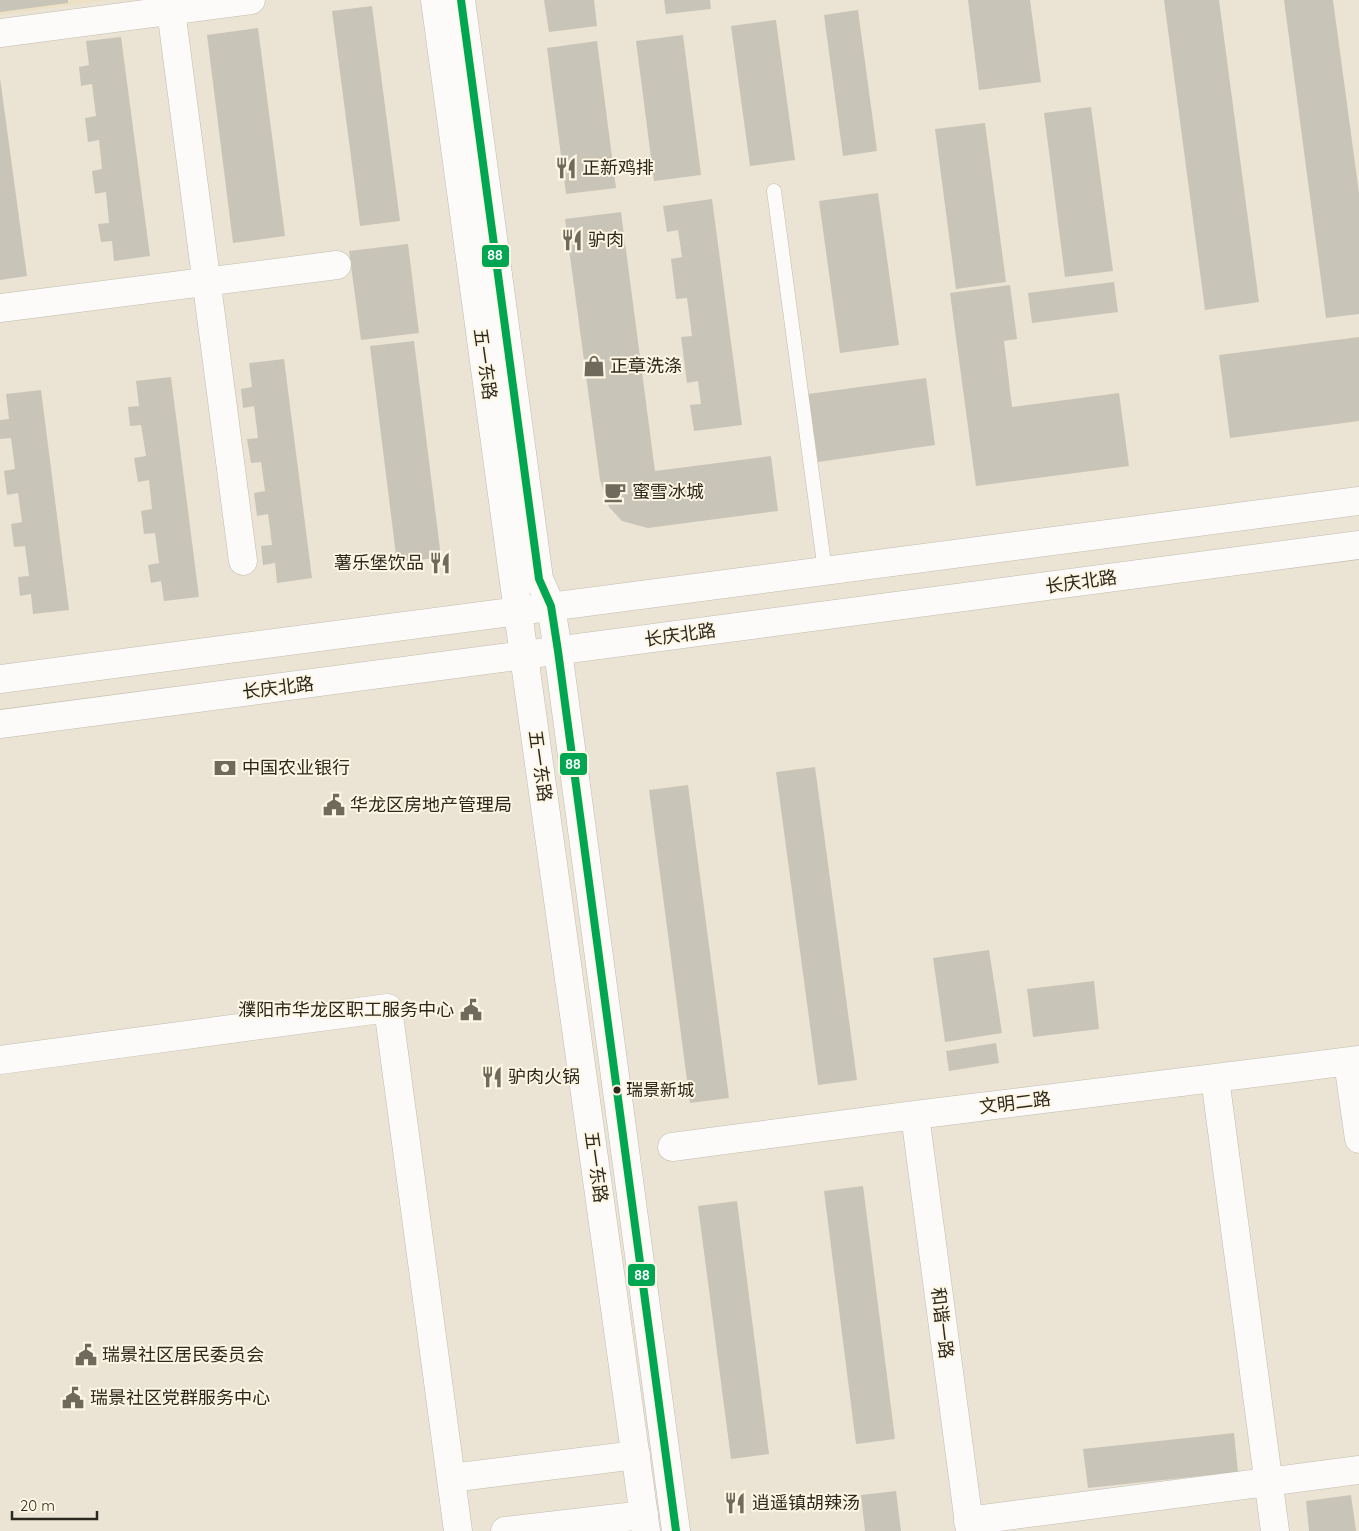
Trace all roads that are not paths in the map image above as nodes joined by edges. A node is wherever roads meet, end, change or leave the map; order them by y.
1 (251, 0) edge
2 (435, 0) edge
3 (462, 0) edge
4 (171, 10) junction
5 (0, 33) edge
6 (774, 191) dead end
7 (337, 264) dead end
8 (206, 281) junction
9 (0, 308) edge
10 (1359, 500) edge
11 (1359, 545) edge
12 (243, 561) dead end
13 (825, 571) junction
14 (551, 606) junction
15 (518, 611) junction
16 (558, 651) junction
17 (524, 656) junction
18 (0, 679) edge
19 (0, 724) edge
20 (0, 1060) edge
21 (1354, 1061) edge
22 (1215, 1078) junction
23 (915, 1115) junction
24 (1359, 1139) edge
25 (672, 1147) dead end
26 (636, 1455) junction
27 (1359, 1470) edge
28 (451, 1478) junction
29 (1269, 1482) junction
30 (645, 1523) edge
31 (969, 1526) edge
32 (458, 1531) edge
33 (505, 1531) edge
34 (676, 1531) edge
35 (1275, 1531) edge

1 - 4 street
2 - 15 street, 五一东路
3 - 14 street, 五一东路
4 - 5 street
4 - 8 street
6 - 13 lane
7 - 8 street
8 - 9 street
8 - 12 street
10 - 13 street
11 - 16 street, 长庆北路
13 - 14 street
14 - 15 street
14 - 16 street, 五一东路
15 - 17 street, 五一东路
15 - 18 street
16 - 17 street, 长庆北路
16 - 34 street, 五一东路
17 - 19 street, 长庆北路
17 - 26 street, 五一东路
20 - 28 street
21 - 22 street, 文明二路
21 - 24 street
22 - 23 street, 文明二路
22 - 29 street
23 - 25 street, 文明二路
23 - 31 street, 和谐一路
26 - 28 street
26 - 30 street, 五一东路
27 - 29 street
28 - 32 street
29 - 31 street
29 - 35 street
30 - 33 street

